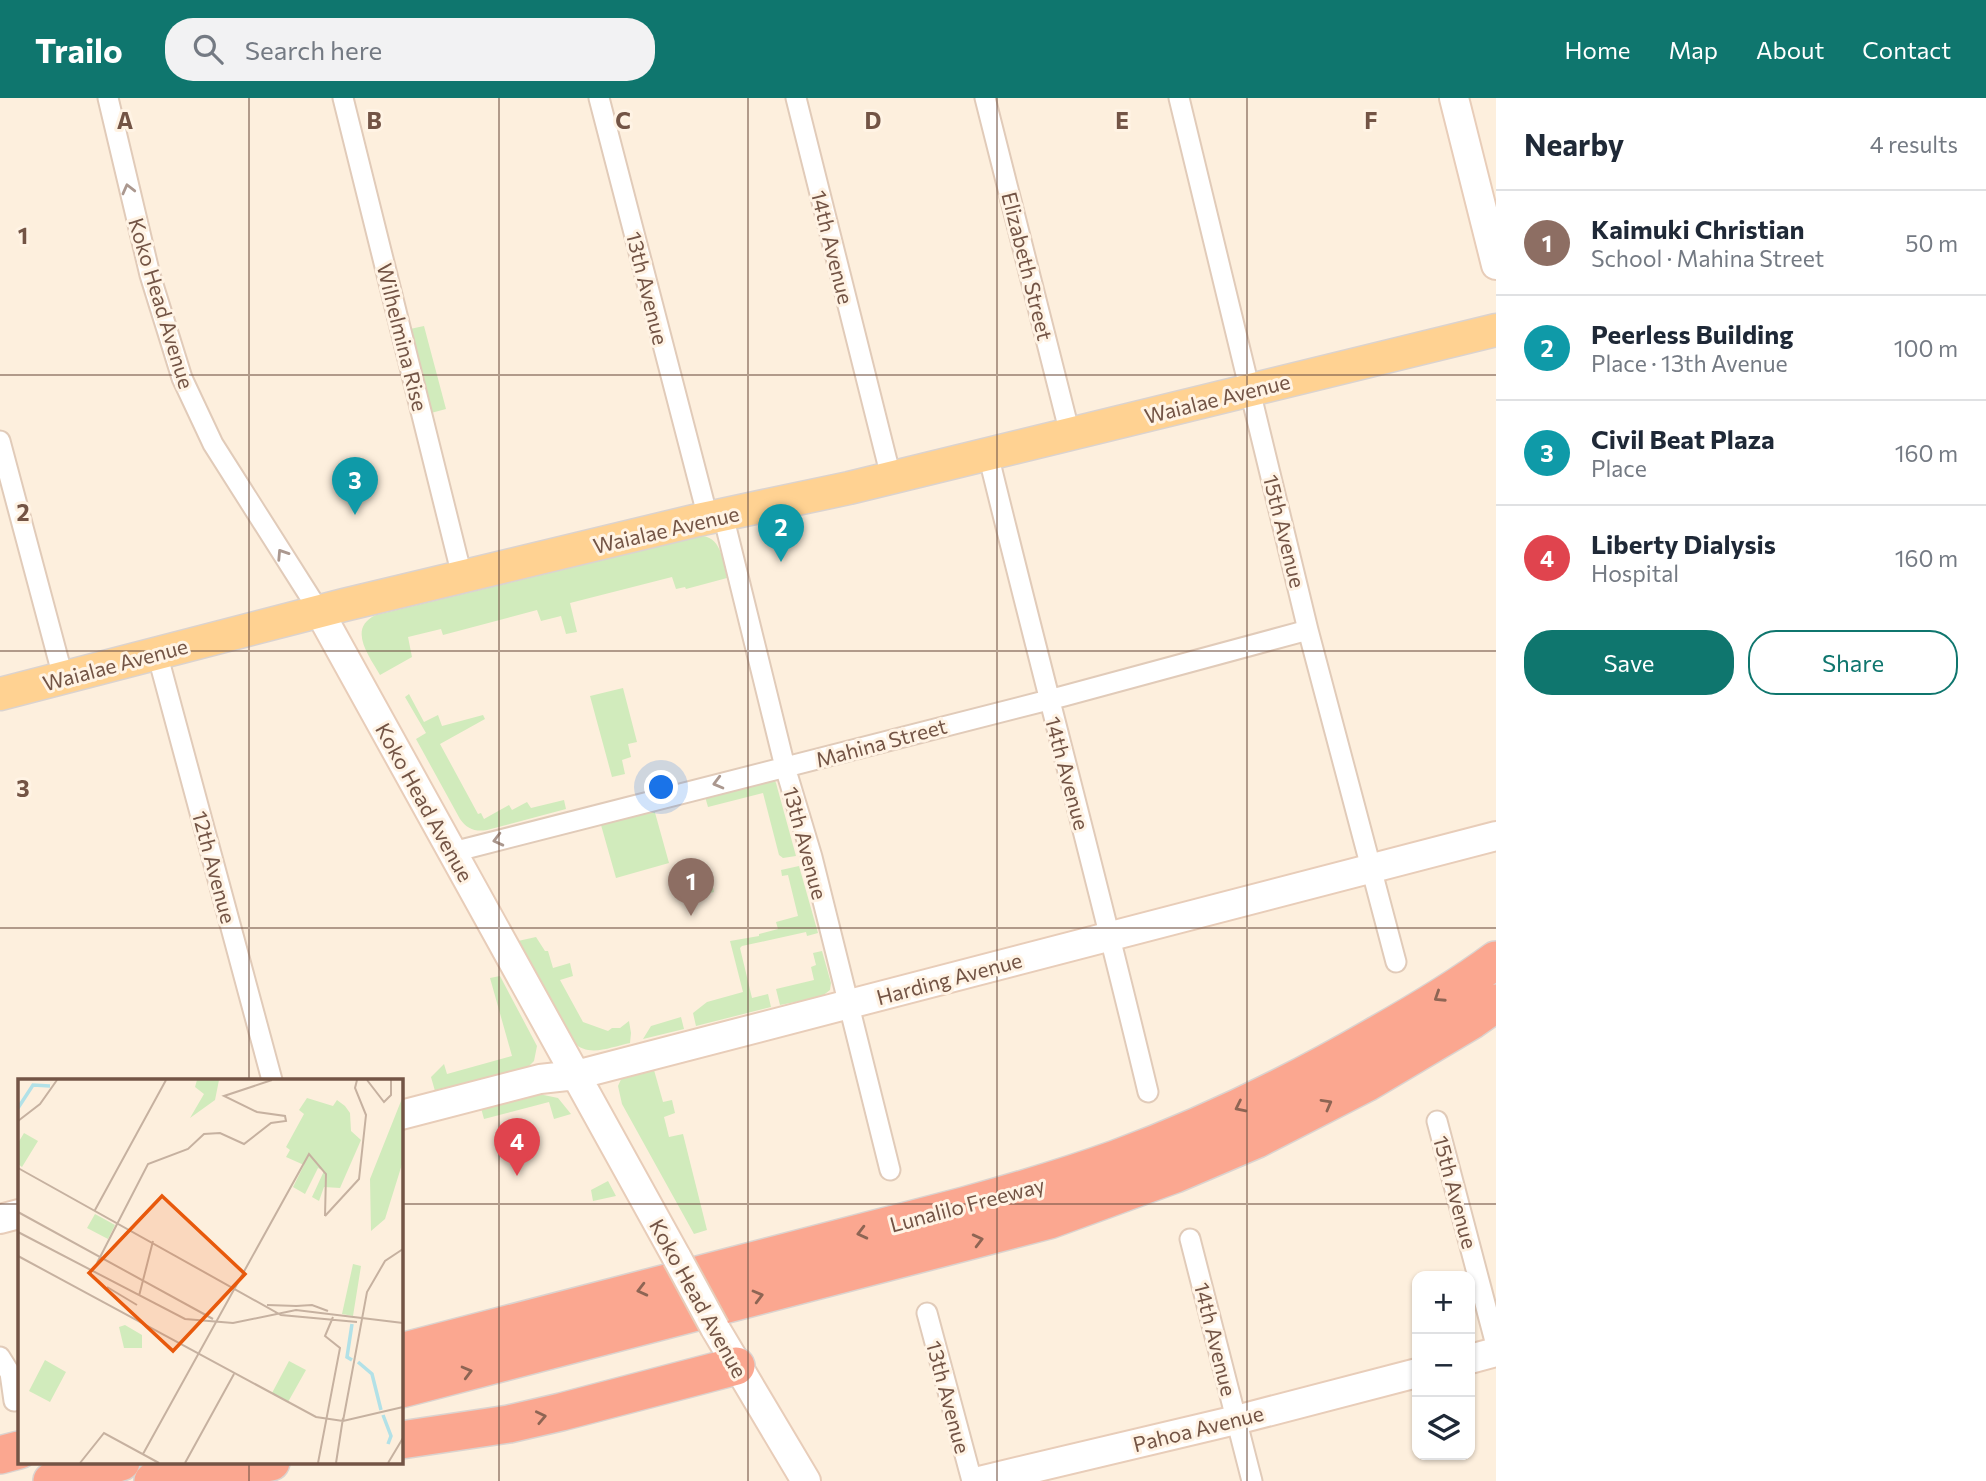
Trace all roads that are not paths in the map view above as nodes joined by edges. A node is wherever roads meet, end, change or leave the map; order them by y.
1 (108, 98) edge
2 (343, 98) edge
3 (599, 98) edge
4 (796, 98) edge
5 (985, 98) edge
6 (1179, 98) edge
7 (1454, 98) edge
8 (1496, 265) edge
9 (1496, 330) edge
10 (1251, 389) junction
11 (1070, 434) junction
12 (0, 441) edge
13 (988, 454) junction
14 (891, 477) junction
15 (715, 517) junction
16 (462, 576) junction
17 (319, 611) junction
18 (1308, 630) junction
19 (157, 653) junction
20 (63, 677) junction
21 (0, 694) edge
22 (1048, 700) junction
23 (785, 767) junction
24 (1496, 836) edge
25 (453, 852) junction
26 (1372, 868) junction
27 (1111, 936) junction
28 (1496, 960) edge
29 (1396, 962) dead end
30 (1496, 1003) edge
31 (849, 1004) junction
32 (576, 1076) junction
33 (272, 1079) edge
34 (1148, 1092) dead end
35 (402, 1115) edge
36 (1437, 1121) dead end
37 (890, 1170) dead end
38 (18, 1214) edge
39 (0, 1219) edge
40 (1190, 1238) dead end
41 (927, 1313) dead end
42 (1496, 1345) edge
43 (402, 1352) edge
44 (1496, 1352) edge
45 (0, 1357) edge
46 (1475, 1358) edge
47 (736, 1366) junction
48 (1412, 1374) edge
49 (402, 1389) edge
50 (15, 1401) dead end
51 (1236, 1420) junction
52 (402, 1440) edge
53 (18, 1450) edge
54 (0, 1455) edge
55 (114, 1464) edge
56 (259, 1464) edge
57 (52, 1481) edge
58 (153, 1481) edge
59 (806, 1481) edge
60 (971, 1481) edge
61 (979, 1481) edge
62 (1252, 1481) edge

17 -> 1 street, Koko Head Avenue
2 - 16 street, Wilhelmina Rise
3 - 15 street, 13th Avenue
4 - 14 street, 14th Avenue
5 - 11 street, Elizabeth Street
6 - 10 street, 15th Avenue
7 - 8 street
9 - 10 main road, Waialae Avenue
10 - 11 main road, Waialae Avenue
10 - 18 street, 15th Avenue
11 - 13 main road, Waialae Avenue
12 - 20 street
13 - 14 main road, Waialae Avenue
13 - 22 street, 14th Avenue
14 - 15 main road, Waialae Avenue
15 - 16 main road, Waialae Avenue
15 - 23 street, 13th Avenue
16 - 17 main road, Waialae Avenue
17 - 19 main road, Waialae Avenue
17 - 25 street, Koko Head Avenue
18 - 22 street, Mahina Street
18 - 26 street, 15th Avenue
19 - 20 main road, Waialae Avenue
19 - 33 street, 12th Avenue
20 - 21 main road, Waialae Avenue
22 - 23 street, Mahina Street
22 - 27 street, 14th Avenue
23 -> 25 street, Mahina Street
23 - 31 street, 13th Avenue
24 - 26 street, Harding Avenue
25 - 32 street, Koko Head Avenue
26 - 27 street, Harding Avenue
26 - 29 street, 15th Avenue
27 - 31 street, Harding Avenue
27 - 34 street, 14th Avenue
28 -> 43 highway, Lunalilo Freeway
49 -> 30 highway, Lunalilo Freeway
31 - 32 street, Harding Avenue
31 - 37 street, 13th Avenue
32 - 35 street, Harding Avenue
32 - 47 street, Koko Head Avenue, bridge
36 - 42 street, 15th Avenue
38 - 39 street
40 - 51 street, 14th Avenue
41 - 60 street, 13th Avenue
44 - 46 street
45 - 50 street
52 -> 47 highway
47 - 59 street, Koko Head Avenue
48 - 51 street, Pahoa Avenue
51 - 61 street, Pahoa Avenue
51 - 62 street, 14th Avenue
53 - 54 highway
55 - 57 highway
56 - 58 highway

